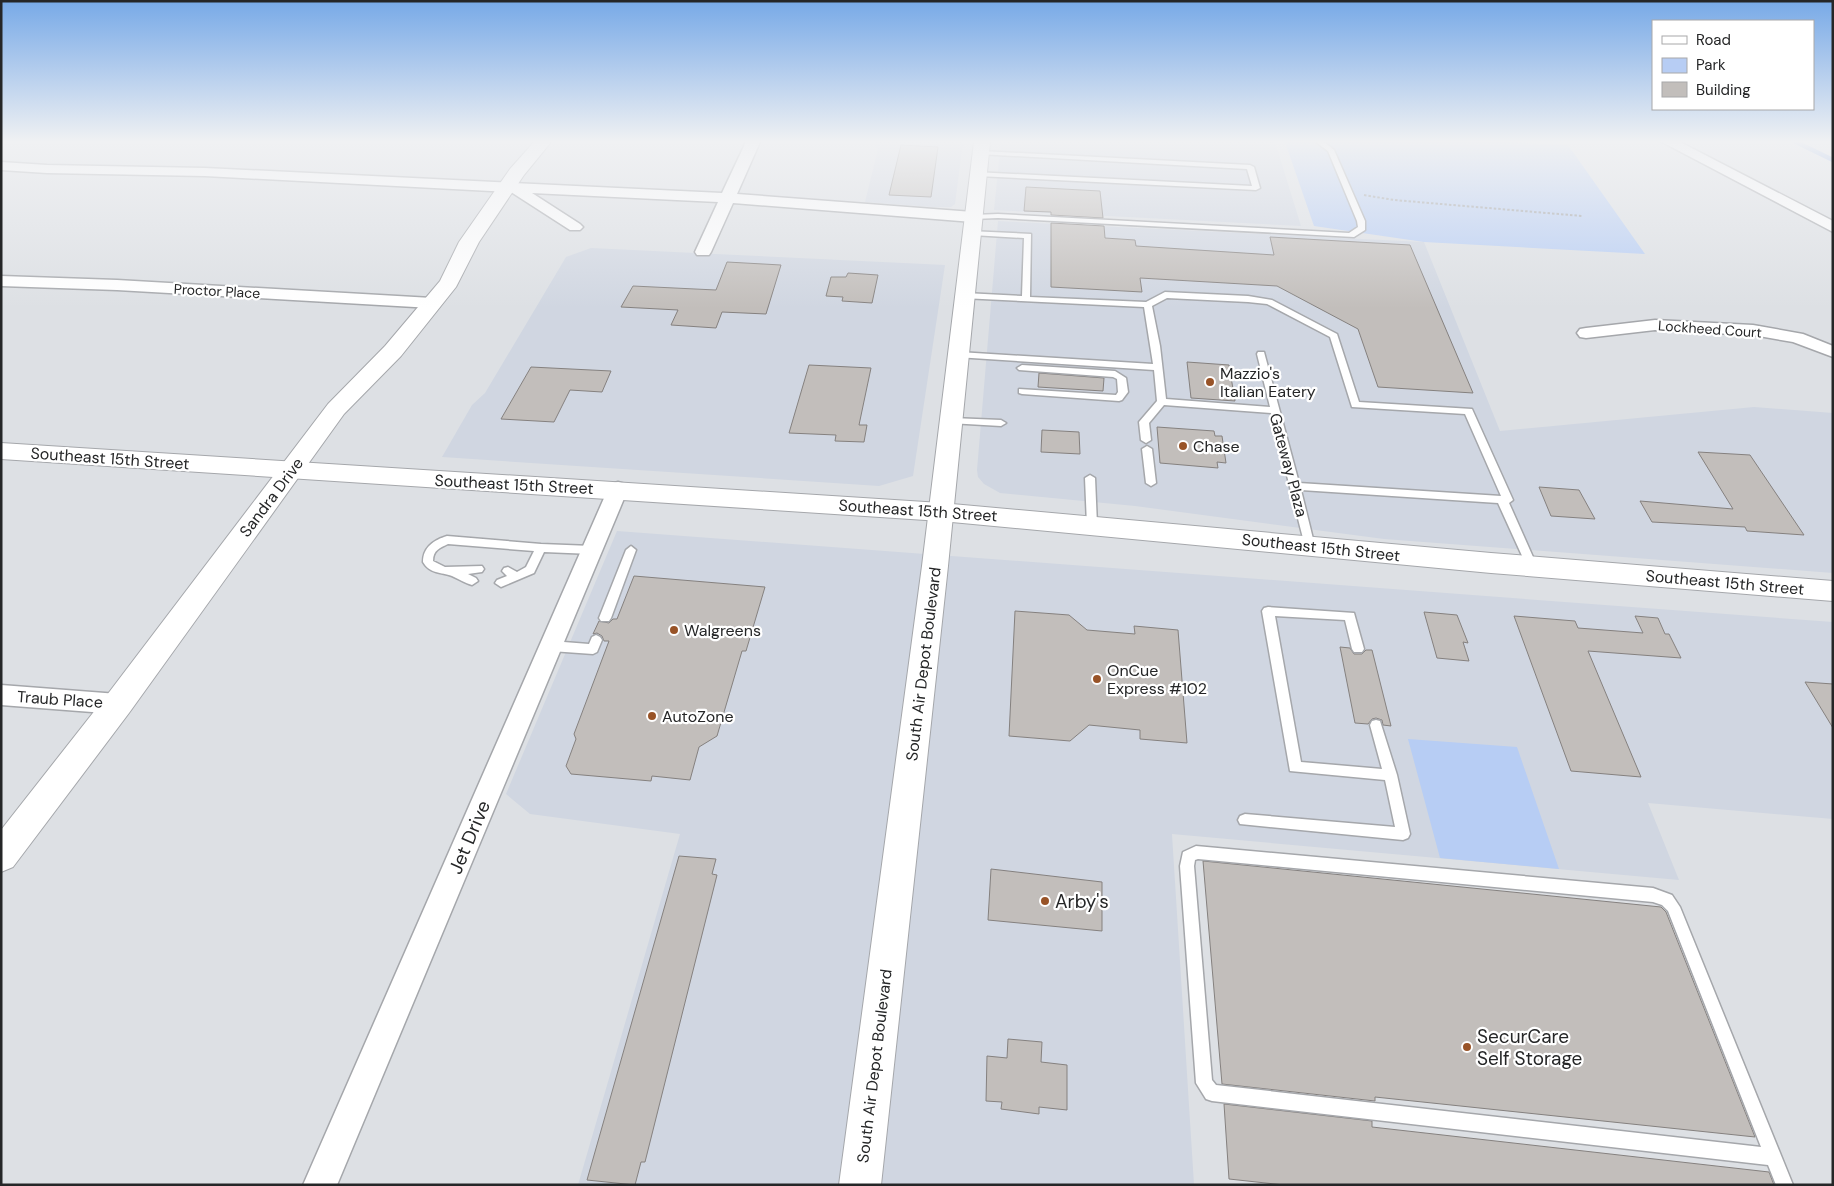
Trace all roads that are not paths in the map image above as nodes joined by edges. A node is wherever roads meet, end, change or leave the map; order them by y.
1 (503, 197) edge
2 (528, 197) edge
3 (715, 197) edge
4 (976, 197) edge
5 (1351, 197) edge
6 (1776, 197) edge
7 (728, 198) junction
8 (973, 225) junction
9 (575, 227) dead end
10 (1833, 227) edge
11 (703, 252) dead end
12 (1, 281) edge
13 (965, 296) junction
14 (1026, 299) junction
15 (432, 302) junction
16 (1148, 304) junction
17 (1586, 333) dead end
18 (1833, 352) edge
19 (1261, 354) dead end
20 (959, 355) junction
21 (1157, 367) junction
22 (1022, 368) dead end
23 (1022, 392) dead end
24 (1162, 402) junction
25 (1274, 410) junction
26 (952, 421) junction
27 (1001, 423) dead end
28 (1, 451) edge
29 (292, 469) junction
30 (1090, 478) dead end
31 (1152, 483) dead end
32 (1295, 486) junction
33 (618, 489) junction
34 (1502, 500) junction
35 (941, 512) junction
36 (1092, 525) junction
37 (1310, 547) junction
38 (541, 548) junction
39 (592, 550) junction
40 (631, 550) dead end
41 (1532, 566) junction
42 (478, 569) dead end
43 (455, 572) junction
44 (472, 581) dead end
45 (501, 584) dead end
46 (1833, 591) edge
47 (605, 618) dead end
48 (596, 640) dead end
49 (551, 646) junction
50 (1358, 649) dead end
51 (1, 694) edge
52 (118, 704) junction
53 (1376, 725) dead end
54 (1390, 775) junction
55 (1245, 820) dead end
56 (1, 856) edge
57 (1774, 1157) junction
58 (320, 1185) edge
59 (860, 1185) edge
60 (1785, 1185) edge

1 - 15 main road, Sandra Drive
2 - 9 street
3 - 7 street
4 - 8 main road, South Air Depot Boulevard
5 - 8 lane
6 - 10 street
7 - 8 street
7 - 11 street
8 - 13 main road, South Air Depot Boulevard
8 - 14 lane
12 - 15 street, Proctor Place
13 - 14 lane
13 - 20 main road, South Air Depot Boulevard
14 - 16 lane
15 - 29 main road, Sandra Drive
16 - 21 lane
16 - 34 lane
17 - 18 street, Lockheed Court
19 - 25 lane, Gateway Plaza
20 - 21 lane
20 - 26 main road, South Air Depot Boulevard
21 - 24 lane
22 - 23 lane
24 - 25 lane
24 - 31 lane
25 - 32 lane, Gateway Plaza
26 - 27 lane
26 - 35 main road, South Air Depot Boulevard
28 - 29 main road, Southeast 15th Street
29 - 33 main road, Southeast 15th Street
29 - 52 main road, Sandra Drive
30 - 36 lane
32 - 34 lane
32 - 37 lane, Gateway Plaza
33 - 35 main road, Southeast 15th Street
33 - 39 street, Jet Drive
34 - 41 lane
35 - 36 main road, Southeast 15th Street
35 - 59 main road, South Air Depot Boulevard
36 - 37 main road, Southeast 15th Street
37 - 41 main road, Southeast 15th Street
38 - 39 lane
38 - 43 lane
38 - 45 lane
39 - 49 street, Jet Drive
40 - 47 lane
41 - 46 main road, Southeast 15th Street
42 - 43 lane
43 - 44 lane
48 - 49 lane
49 - 58 street, Jet Drive
50 - 54 lane
51 - 52 street, Traub Place
52 - 56 main road, Sandra Drive
53 - 54 lane
54 - 55 lane
57 - 57 lane
57 - 60 lane

